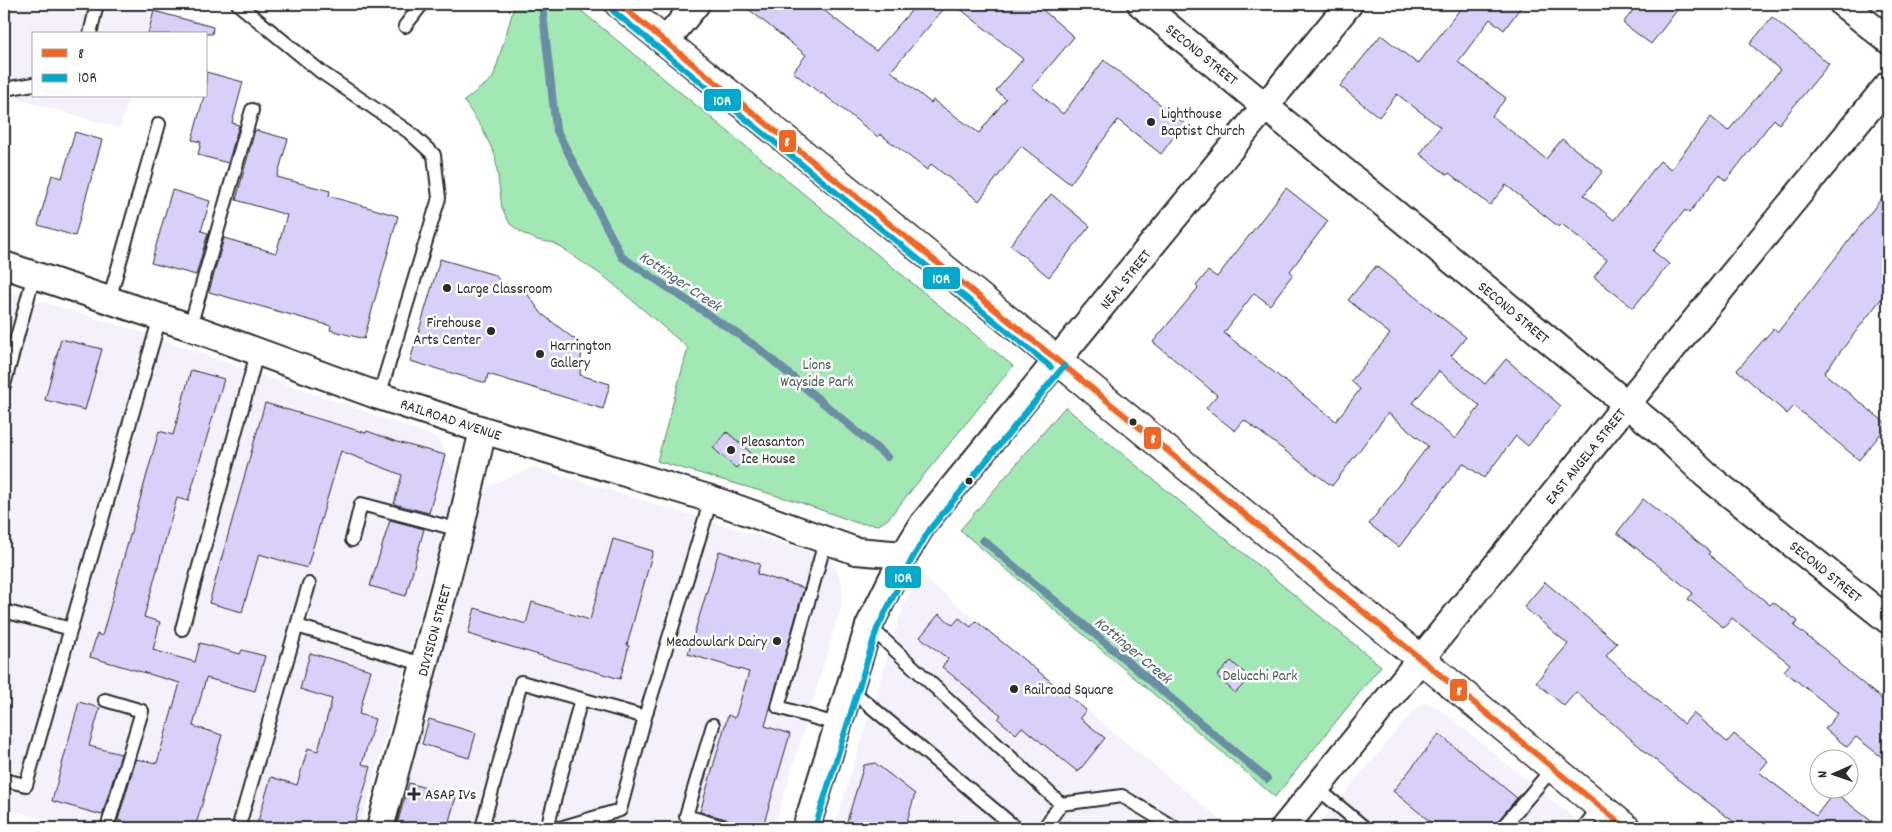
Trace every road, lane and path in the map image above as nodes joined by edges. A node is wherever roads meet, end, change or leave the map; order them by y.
1 (97, 4) edge
2 (238, 4) edge
3 (422, 4) edge
4 (619, 4) edge
5 (696, 4) edge
6 (1140, 4) edge
7 (1349, 4) edge
8 (1843, 4) edge
9 (405, 26) dead end
10 (90, 32) edge
11 (1888, 40) edge
12 (664, 42) junction
13 (32, 84) edge
14 (1888, 86) edge
15 (4, 89) edge
16 (1266, 106) junction
17 (252, 110) dead end
18 (159, 124) dead end
19 (4, 265) edge
20 (34, 275) junction
21 (109, 300) junction
22 (160, 317) junction
23 (190, 327) junction
24 (258, 352) junction
25 (1058, 360) junction
26 (4, 386) edge
27 (379, 396) junction
28 (1626, 405) junction
29 (483, 430) junction
30 (711, 499) junction
31 (460, 530) junction
32 (826, 539) junction
33 (352, 540) dead end
34 (904, 555) junction
35 (309, 584) dead end
36 (4, 611) edge
37 (1888, 620) edge
38 (297, 626) junction
39 (869, 626) junction
40 (71, 629) junction
41 (182, 629) dead end
42 (1421, 660) junction
43 (425, 665) junction
44 (850, 689) junction
45 (581, 699) junction
46 (105, 700) dead end
47 (645, 717) junction
48 (713, 725) dead end
49 (838, 725) junction
50 (1553, 768) junction
51 (4, 780) edge
52 (1317, 788) junction
53 (1061, 804) junction
54 (1600, 807) junction
55 (240, 822) dead end
56 (107, 828) edge
57 (380, 828) edge
58 (482, 828) edge
59 (547, 828) edge
60 (560, 828) edge
61 (727, 828) edge
62 (806, 828) edge
63 (1016, 828) edge
64 (1044, 828) edge
65 (1175, 828) edge
66 (1284, 828) edge
67 (1365, 828) edge
68 (1502, 828) edge
69 (1583, 828) edge
70 (1626, 828) edge

1 - 10 lane
2 - 27 lane
3 - 9 lane
4 - 12 street
5 - 12 street
6 - 16 street, SECOND STREET
7 - 16 street, NEAL STREET
8 - 11 street
12 - 25 street
13 - 15 lane
14 - 28 street, EAST ANGELA STREET
16 - 25 street, NEAL STREET
16 - 28 street, SECOND STREET
17 - 23 lane
18 - 21 lane
19 - 20 street, RAILROAD AVENUE
20 - 21 street, RAILROAD AVENUE
20 - 26 lane
21 - 22 street, RAILROAD AVENUE
22 - 23 street, RAILROAD AVENUE
22 - 40 lane
23 - 24 street, RAILROAD AVENUE
24 - 27 street, RAILROAD AVENUE
24 - 41 lane
25 - 34 street, NEAL STREET
25 - 42 street
27 - 29 street, RAILROAD AVENUE
28 - 37 street, SECOND STREET
28 - 42 street, EAST ANGELA STREET
29 - 30 street, RAILROAD AVENUE
29 - 31 street, DIVISION STREET
30 - 32 street, RAILROAD AVENUE
30 - 47 lane
31 - 33 lane
31 - 43 street, DIVISION STREET
32 - 34 street, RAILROAD AVENUE
32 - 49 lane
34 - 39 street, NEAL STREET
35 - 38 lane
36 - 40 lane
38 - 43 lane
38 - 55 lane
39 - 44 street, NEAL STREET
39 - 53 lane
40 - 51 lane
42 - 50 street
42 - 52 street, EAST ANGELA STREET
43 - 57 street, DIVISION STREET
44 - 49 street, NEAL STREET
44 - 63 lane
45 - 47 lane
45 - 58 lane
45 - 59 lane
46 - 56 lane
47 - 60 lane
48 - 61 lane
49 - 62 street, NEAL STREET
50 - 54 street
50 - 68 lane
52 - 66 street, EAST ANGELA STREET
52 - 67 lane
53 - 64 lane
53 - 65 lane
54 - 69 lane
54 - 70 street

